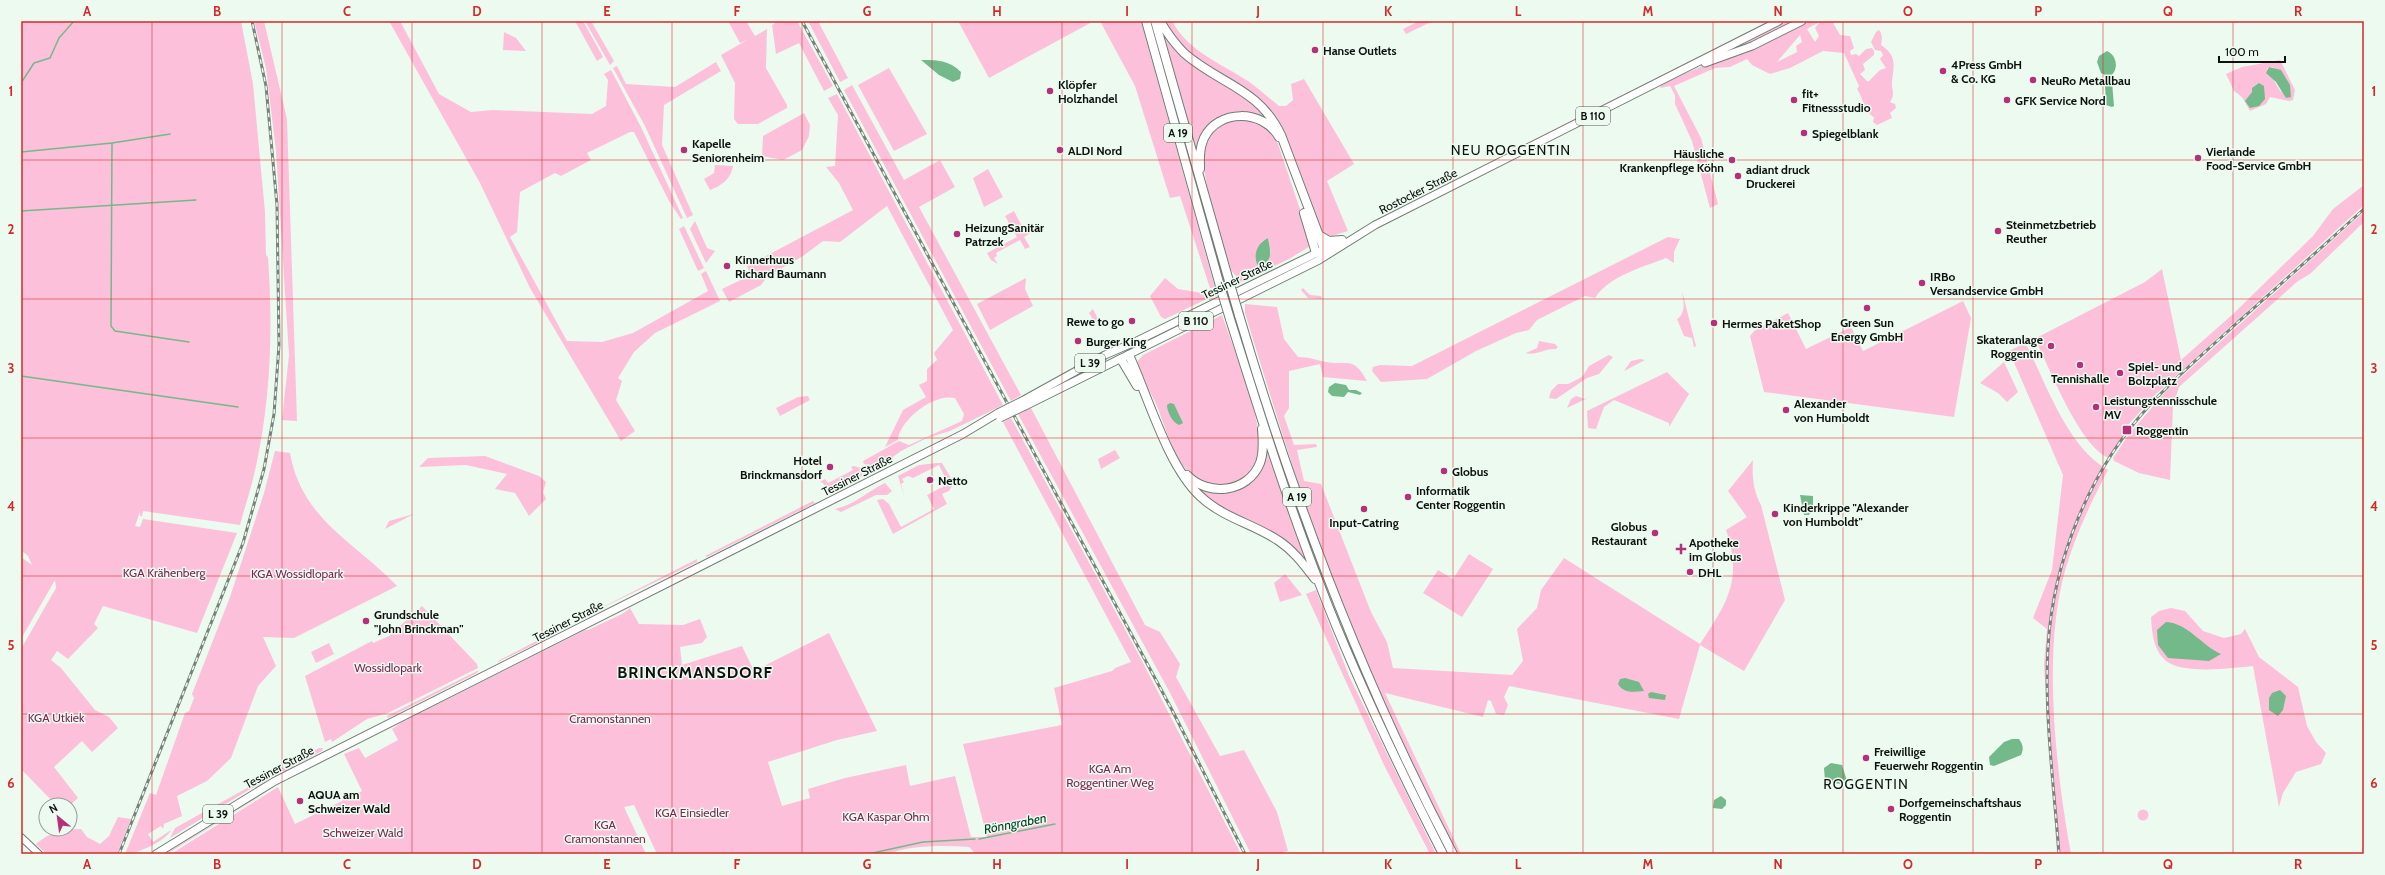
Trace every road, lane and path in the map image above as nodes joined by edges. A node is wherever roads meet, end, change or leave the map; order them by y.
1 (1146, 21) edge
2 (1155, 21) edge
3 (1160, 21) edge
4 (1779, 21) edge
5 (1802, 21) edge
6 (1693, 65) junction
7 (1200, 180) junction
8 (1367, 230) junction
9 (1317, 234) junction
10 (1342, 240) junction
11 (1321, 255) junction
12 (1125, 347) junction
13 (1117, 349) junction
14 (1125, 357) junction
15 (1024, 403) junction
16 (1262, 420) junction
17 (1176, 460) junction
18 (1320, 586) junction
19 (21, 837) edge
20 (156, 853) edge
21 (39, 854) edge
22 (1443, 854) edge
23 (1452, 854) edge

1 - 16 highway, A 19, bridge
2 - 7 highway, A 19
3 - 9 highway
4 - 6 main road, Rostocker Straße / B 110
5 - 6 main road, Rostocker Straße / B 110
6 - 8 main road, Rostocker Straße / B 110
7 - 11 highway
7 - 23 highway, A 19, bridge
8 - 10 main road, Rostocker Straße / B 110
8 - 11 main road, Rostocker Straße / B 110
9 - 10 highway
9 - 11 highway
10 - 11 main road, Rostocker Straße / B 110
11 - 12 main road, Tessiner Straße / B 110
11 - 14 main road, Tessiner Straße / B 110
12 - 13 main road, Tessiner Straße / L 39
12 - 14 main road
13 - 14 main road
13 - 15 main road, Tessiner Straße / L 39
14 - 15 main road, Tessiner Straße / L 39
14 - 17 highway
15 - 20 main road, Tessiner Straße / L 39, bridge
16 - 17 highway
16 - 18 highway, A 19
17 - 18 highway
18 - 22 highway, A 19
19 - 21 main road

